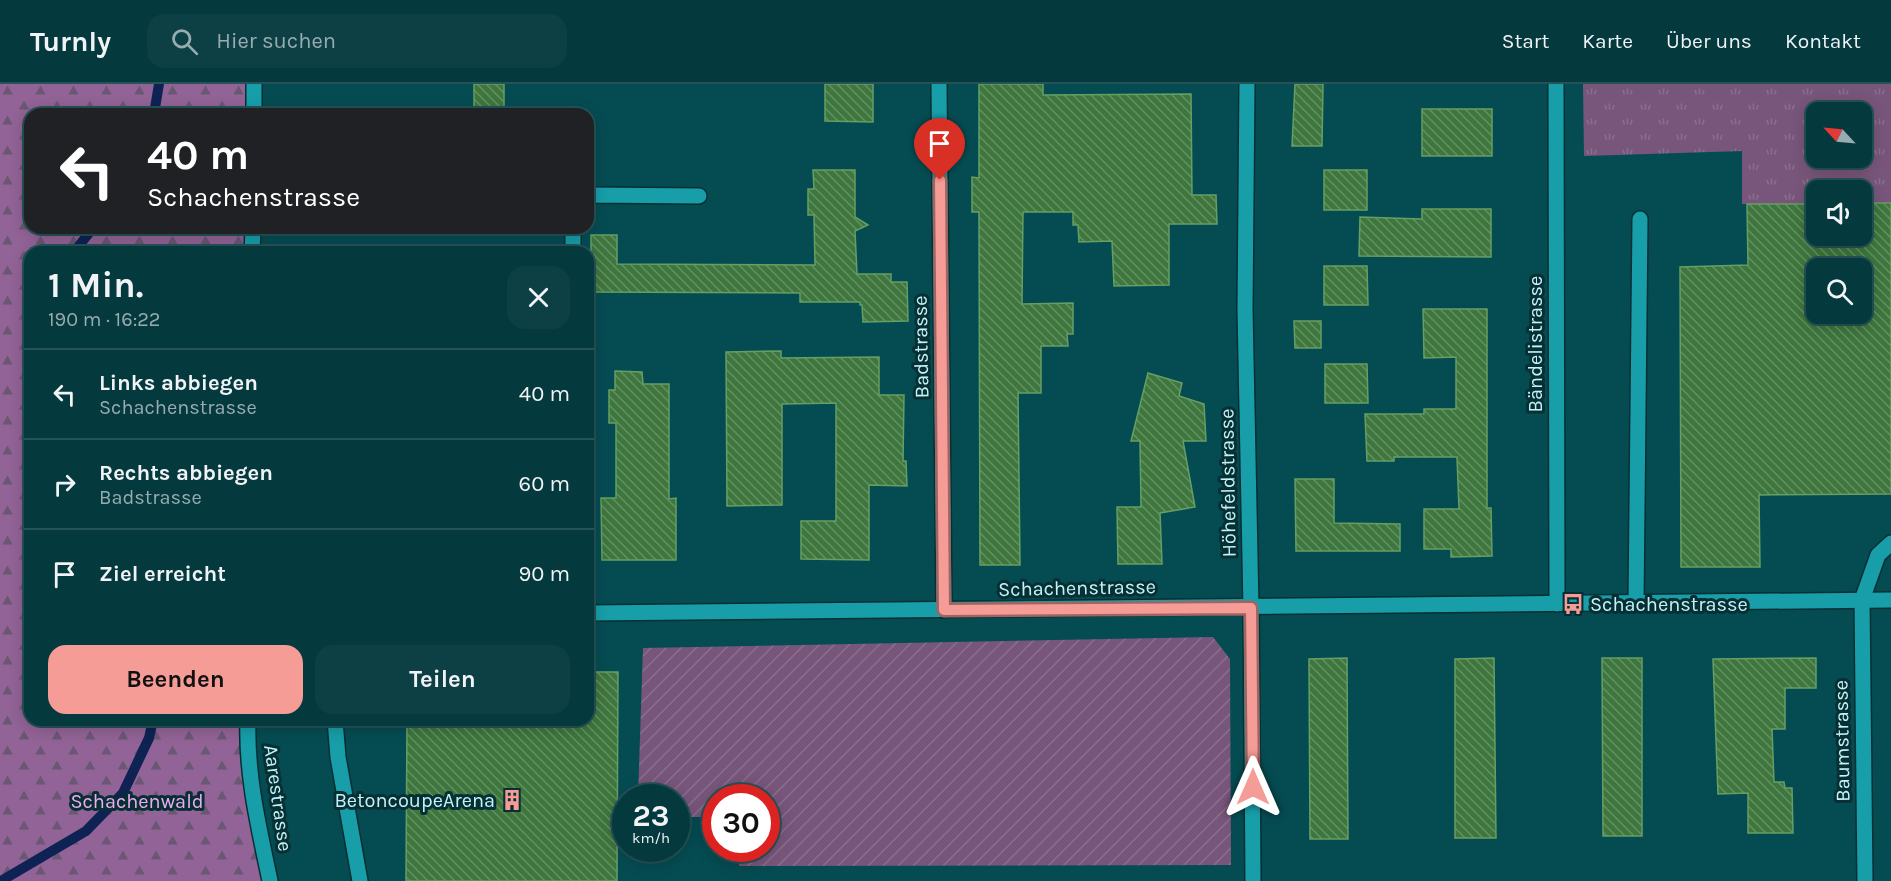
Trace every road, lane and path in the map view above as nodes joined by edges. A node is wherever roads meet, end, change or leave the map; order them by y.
1 (254, 84) edge
2 (939, 84) edge
3 (1247, 84) edge
4 (1556, 84) edge
5 (254, 108) edge
6 (594, 195) edge
7 (699, 196) dead end
8 (1640, 219) dead end
9 (1891, 543) edge
10 (1862, 600) junction
11 (1891, 600) edge
12 (1636, 603) junction
13 (1557, 604) junction
14 (1251, 608) junction
15 (944, 610) junction
16 (594, 613) edge
17 (248, 726) edge
18 (335, 726) edge
19 (270, 881) edge
20 (360, 881) edge
21 (1253, 881) edge
22 (1865, 881) edge

1 - 5 street
2 - 15 street, Badstrasse
3 - 14 street, Höhefeldstrasse
4 - 13 street, Bändelistrasse
6 - 7 street
8 - 12 street
9 - 10 street
10 - 11 street, Schachenstrasse
10 - 12 street, Schachenstrasse
10 - 22 street, Baumstrasse
12 - 13 street, Schachenstrasse
13 - 14 street, Schachenstrasse
14 - 15 street, Schachenstrasse
14 - 21 street, Höhefeldstrasse
15 - 16 street, Schachenstrasse
17 - 19 street, Aarestrasse
18 - 20 street

